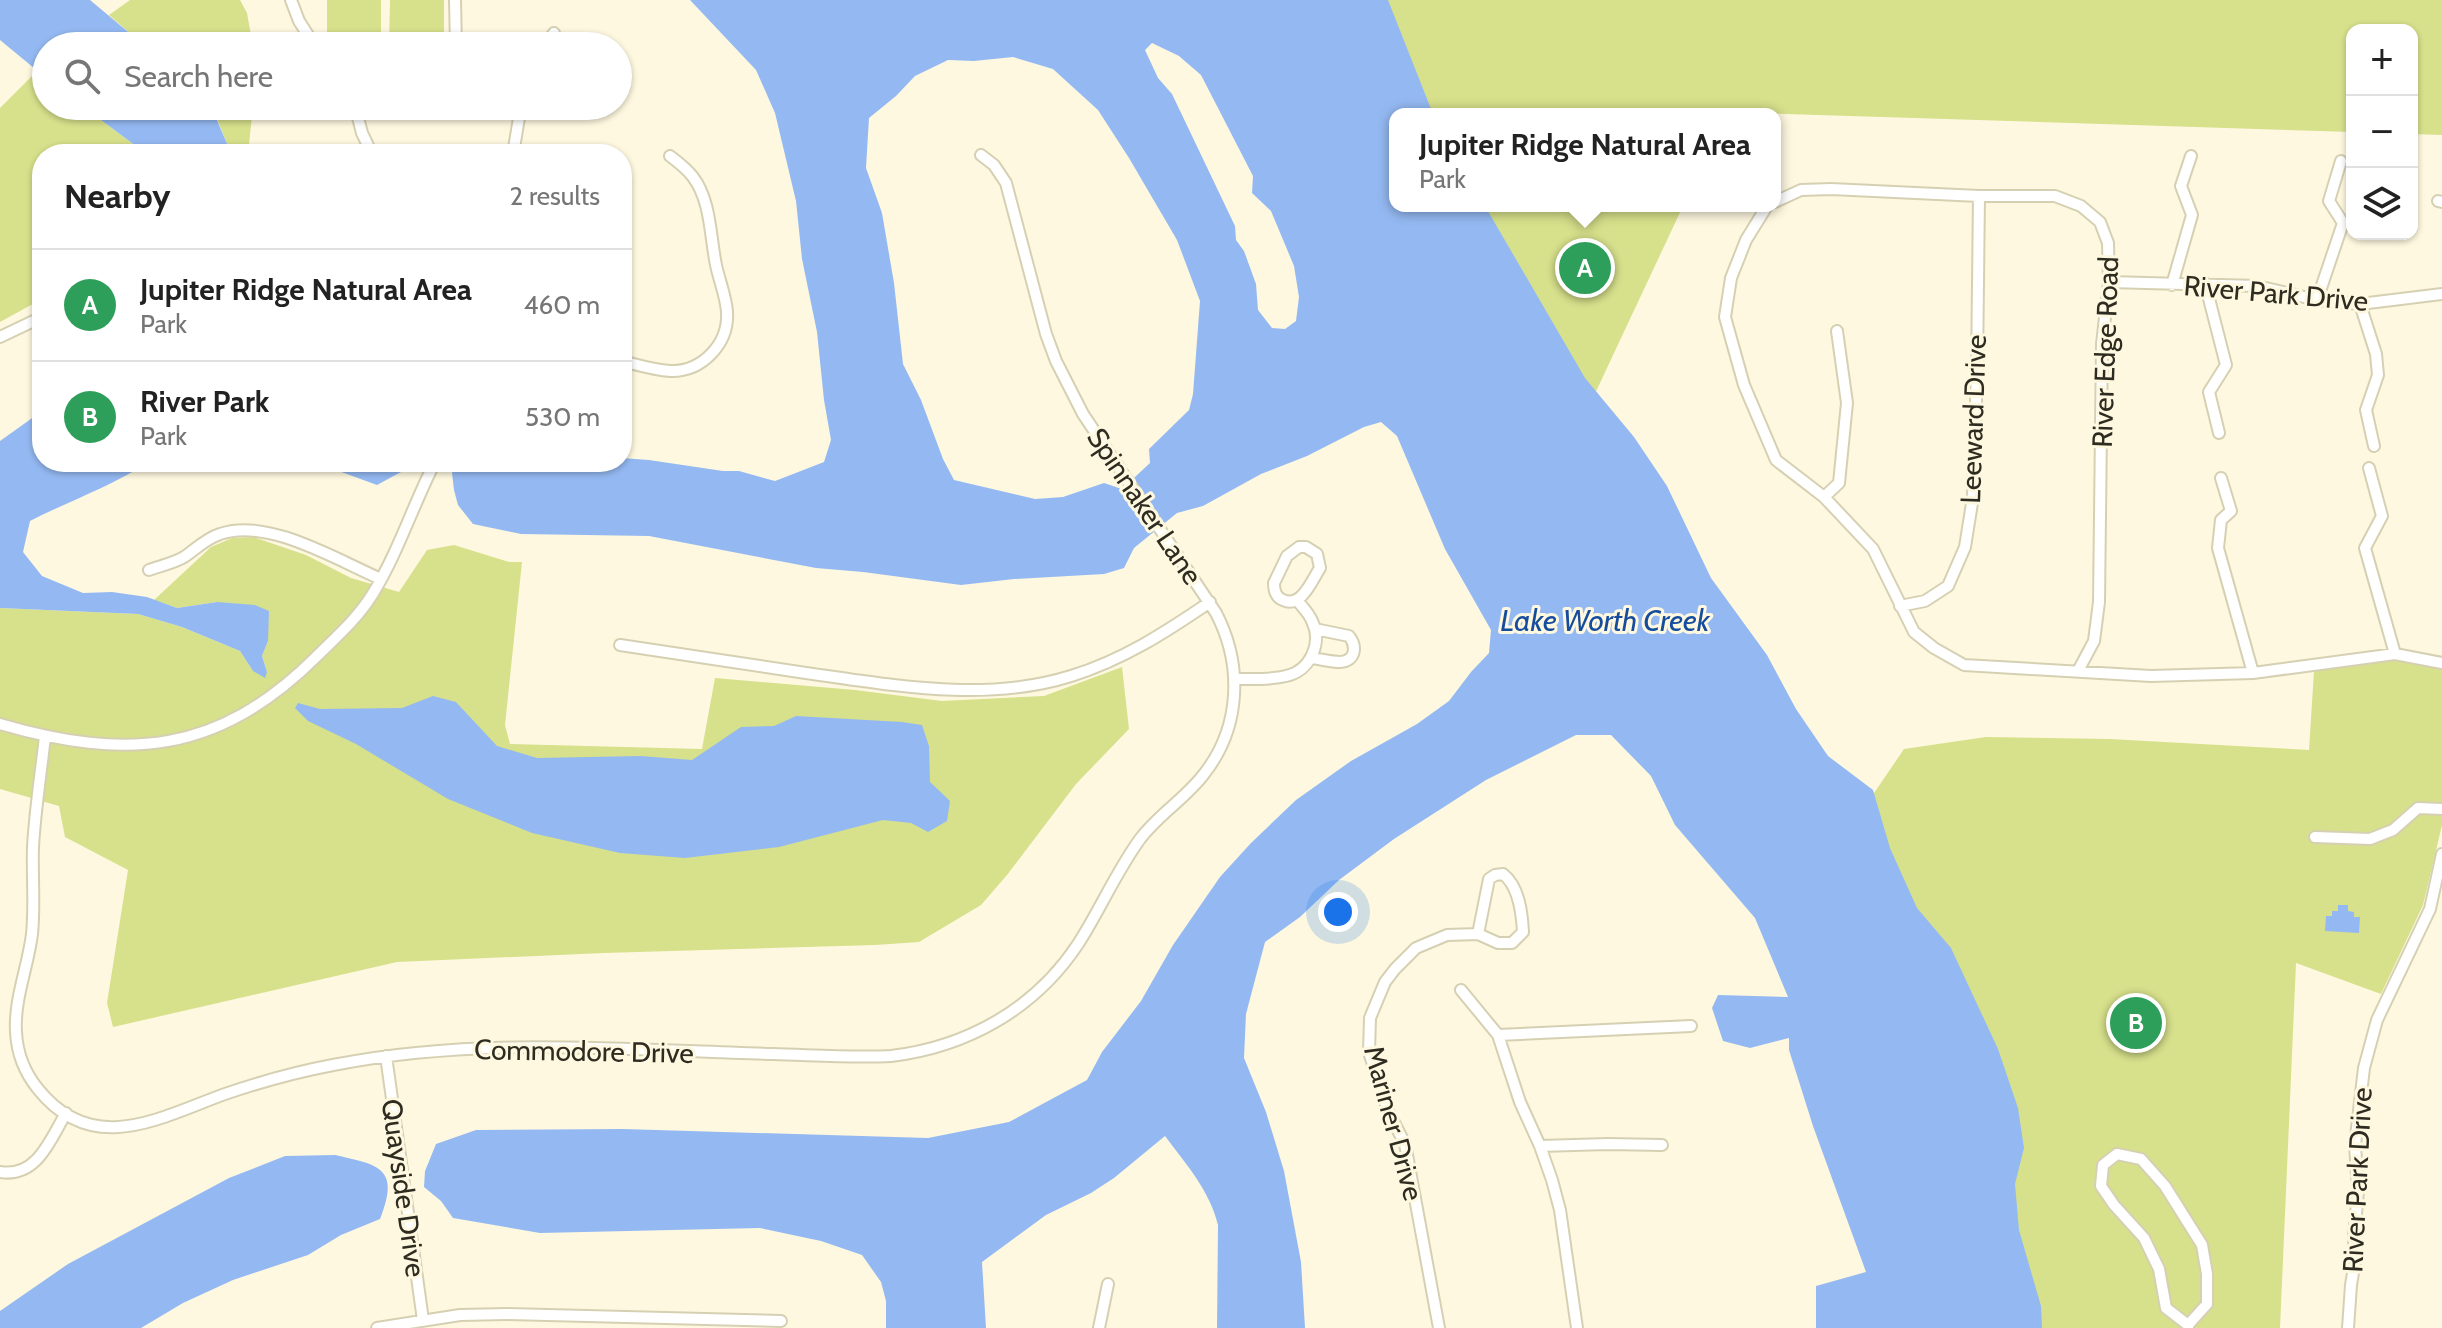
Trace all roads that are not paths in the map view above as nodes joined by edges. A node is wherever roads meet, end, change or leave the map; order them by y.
1 (291, 0) edge
2 (455, 0) edge
3 (306, 32) edge
4 (456, 32) edge
5 (359, 120) edge
6 (519, 120) edge
7 (367, 144) edge
8 (515, 144) edge
9 (981, 155) dead end
10 (670, 156) dead end
11 (2191, 156) dead end
12 (2341, 161) dead end
13 (1979, 196) junction
14 (1781, 199) edge
15 (1763, 212) edge
16 (2109, 282) junction
17 (2205, 283) junction
18 (2172, 285) junction
19 (2442, 294) edge
20 (2317, 300) junction
21 (2360, 304) junction
22 (32, 322) edge
23 (1837, 331) dead end
24 (0, 337) edge
25 (632, 363) edge
26 (2219, 433) dead end
27 (2374, 446) dead end
28 (2369, 468) dead end
29 (430, 472) edge
30 (2221, 478) dead end
31 (1824, 497) junction
32 (149, 570) dead end
33 (381, 579) junction
34 (1297, 600) junction
35 (1210, 602) junction
36 (1900, 606) junction
37 (1315, 629) junction
38 (620, 645) dead end
39 (2395, 654) junction
40 (1311, 658) junction
41 (2442, 663) edge
42 (2078, 671) junction
43 (2253, 673) junction
44 (1235, 679) junction
45 (0, 724) edge
46 (45, 736) junction
47 (2442, 809) edge
48 (2315, 837) dead end
49 (2442, 854) edge
50 (1478, 934) junction
51 (1461, 990) dead end
52 (1691, 1026) dead end
53 (1498, 1035) junction
54 (386, 1056) junction
55 (66, 1113) junction
56 (1662, 1145) dead end
57 (1540, 1146) junction
58 (0, 1172) edge
59 (1108, 1284) dead end
60 (423, 1320) junction
61 (781, 1321) dead end
62 (2188, 1326) edge
63 (377, 1328) edge
64 (1099, 1328) edge
65 (1439, 1328) edge
66 (1577, 1328) edge
67 (2348, 1328) edge

1 - 3 street
2 - 4 street
5 - 7 street
6 - 8 street
9 - 35 street, Spinnaker Lane
10 - 25 street
11 - 18 street
12 - 20 street
13 - 14 street, River Edge Road
13 - 16 street, River Edge Road
13 - 36 street, Leeward Drive
15 - 31 street
16 - 18 street, River Park Drive
16 - 42 street, River Edge Road
17 - 18 street, River Park Drive
17 - 20 street, River Park Drive
17 - 26 street
19 - 21 street, River Park Drive
20 - 21 street, River Park Drive
21 - 27 street
22 - 24 street
23 - 31 street
28 - 39 street
29 - 33 street
30 - 43 street
31 - 36 street
32 - 33 street
33 - 46 street
34 - 34 street
34 - 37 street
35 - 38 street, Spinnaker Lane
35 - 44 street, Commodore Drive
36 - 42 street
37 - 40 street
37 - 40 street
39 - 41 street
39 - 43 street
40 - 44 street
42 - 43 street
44 - 54 street, Commodore Drive
45 - 46 street
46 - 55 street, Commodore Drive
47 - 48 street
49 - 67 street, River Park Drive
50 - 50 street, Mariner Drive
50 - 65 street, Mariner Drive
51 - 53 street
52 - 53 street
53 - 57 street
54 - 55 street, Commodore Drive
54 - 60 street, Quayside Drive
55 - 58 street
56 - 57 street
57 - 66 street
59 - 64 street
60 - 61 street
60 - 63 street
62 - 62 street

